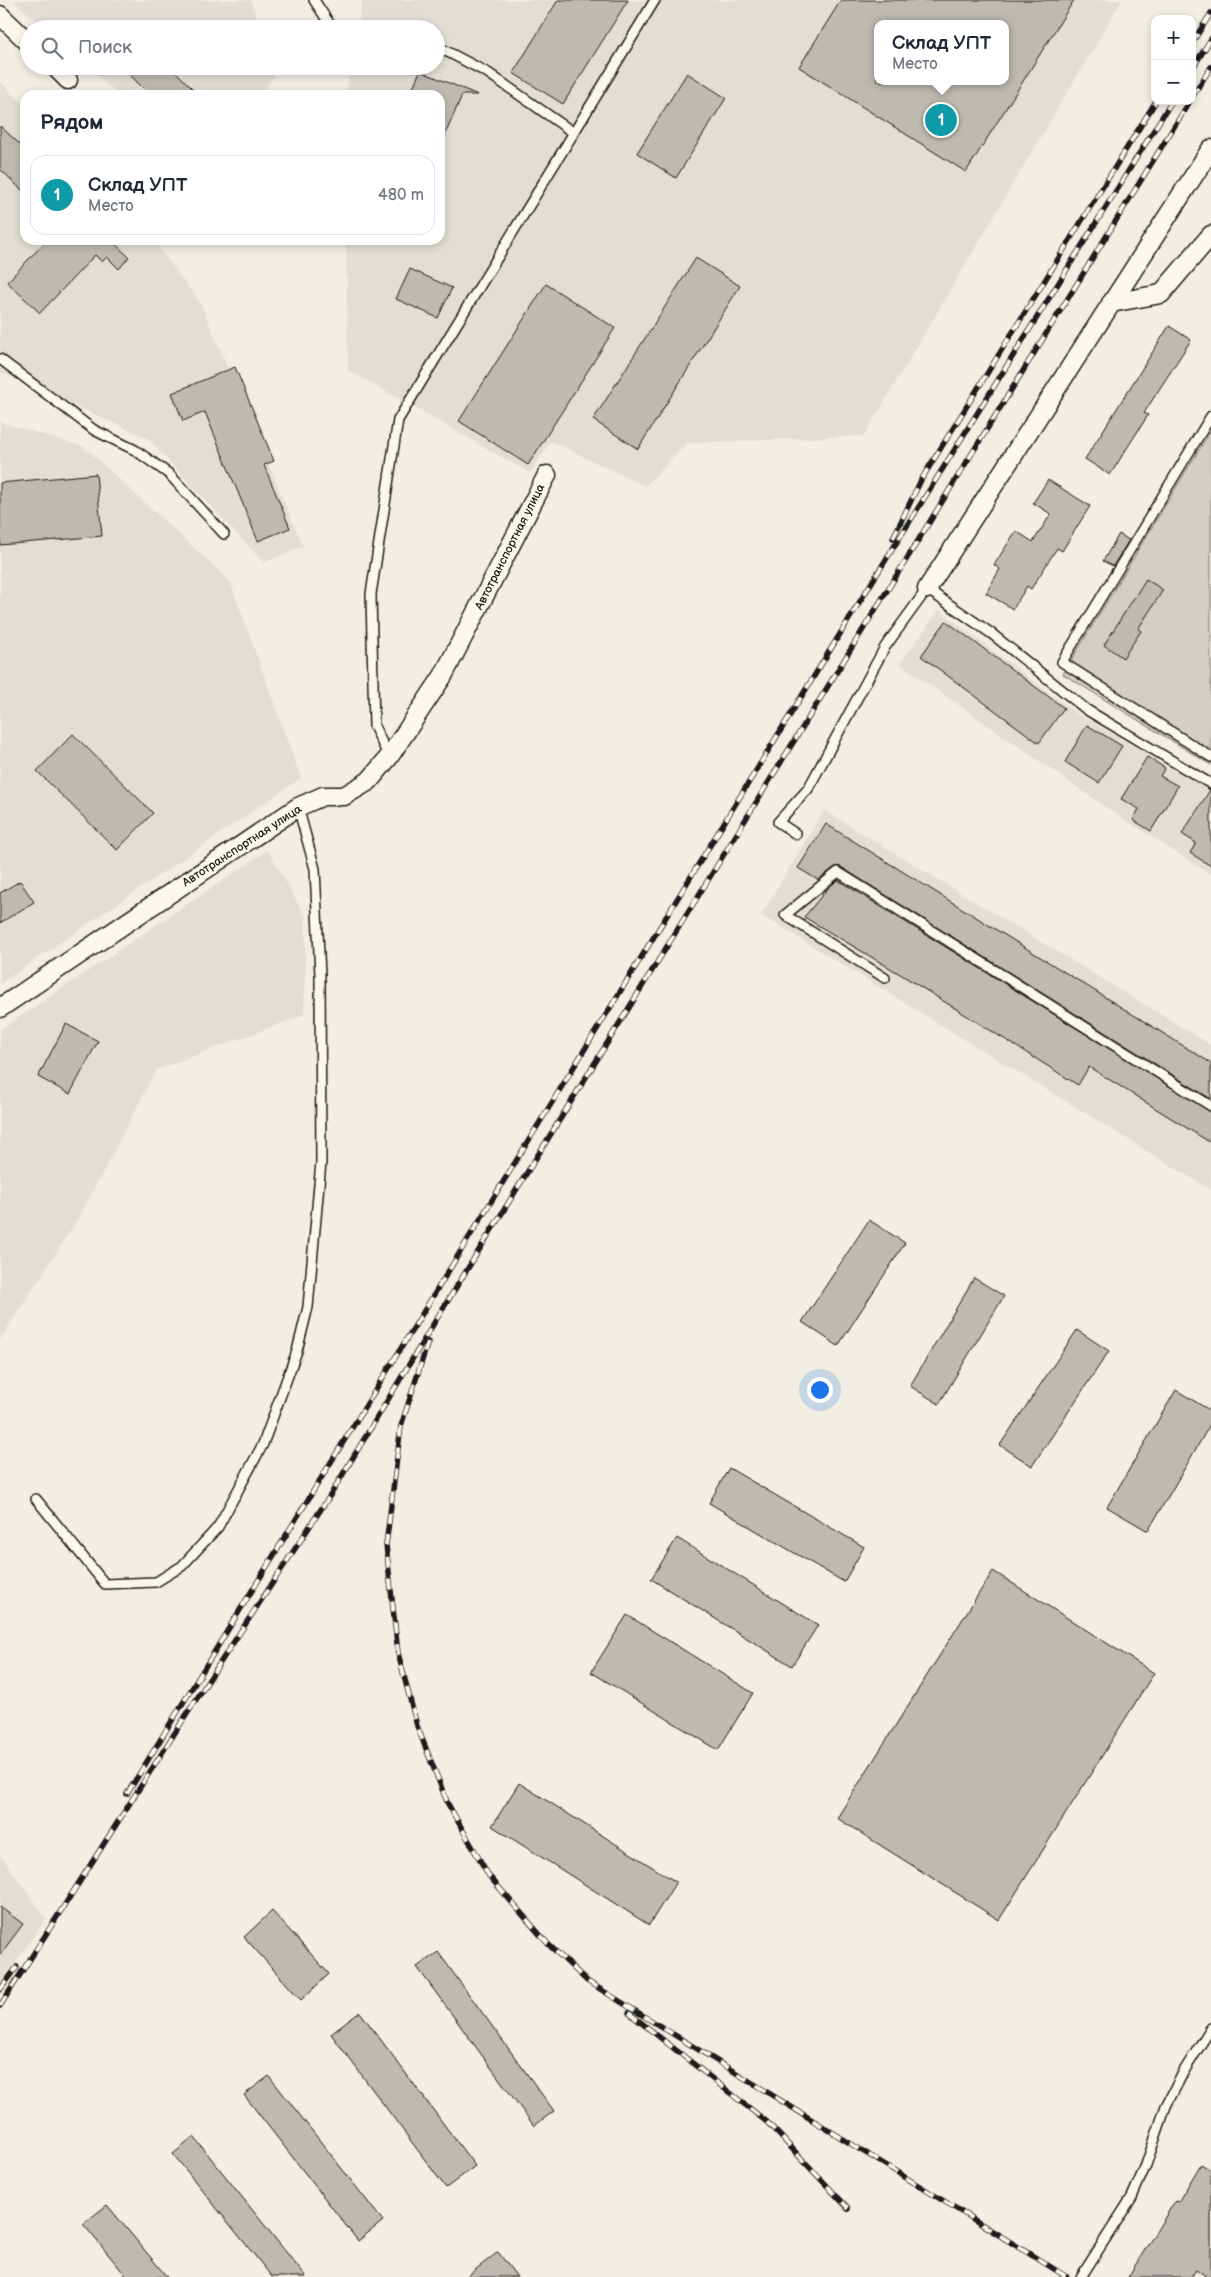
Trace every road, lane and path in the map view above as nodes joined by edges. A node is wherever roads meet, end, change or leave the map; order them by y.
1 (314, 0) edge
2 (655, 0) edge
3 (0, 16) edge
4 (327, 20) edge
5 (20, 35) edge
6 (445, 51) edge
7 (63, 75) edge
8 (68, 80) dead end
9 (574, 133) junction
10 (1211, 149) edge
11 (1211, 235) edge
12 (1112, 303) junction
13 (0, 359) edge
14 (1211, 416) edge
15 (547, 475) dead end
16 (224, 534) dead end
17 (927, 589) junction
18 (388, 757) junction
19 (1211, 757) edge
20 (1211, 784) edge
21 (298, 807) junction
22 (796, 834) dead end
23 (886, 978) dead end
24 (0, 1008) edge
25 (1211, 1106) edge
26 (36, 1500) dead end
27 (1211, 2028) edge
28 (1081, 2277) edge

1 - 4 lane
2 - 9 lane
3 - 5 street
6 - 9 lane
7 - 8 street
9 - 18 lane
10 - 12 street
11 - 12 street
12 - 17 street
13 - 16 lane
14 - 19 lane
15 - 18 street, Автотранспортная улица
17 - 20 lane
17 - 22 lane
18 - 21 street, Автотранспортная улица
21 - 24 street, Автотранспортная улица
21 - 26 lane
23 - 25 lane
27 - 28 lane

